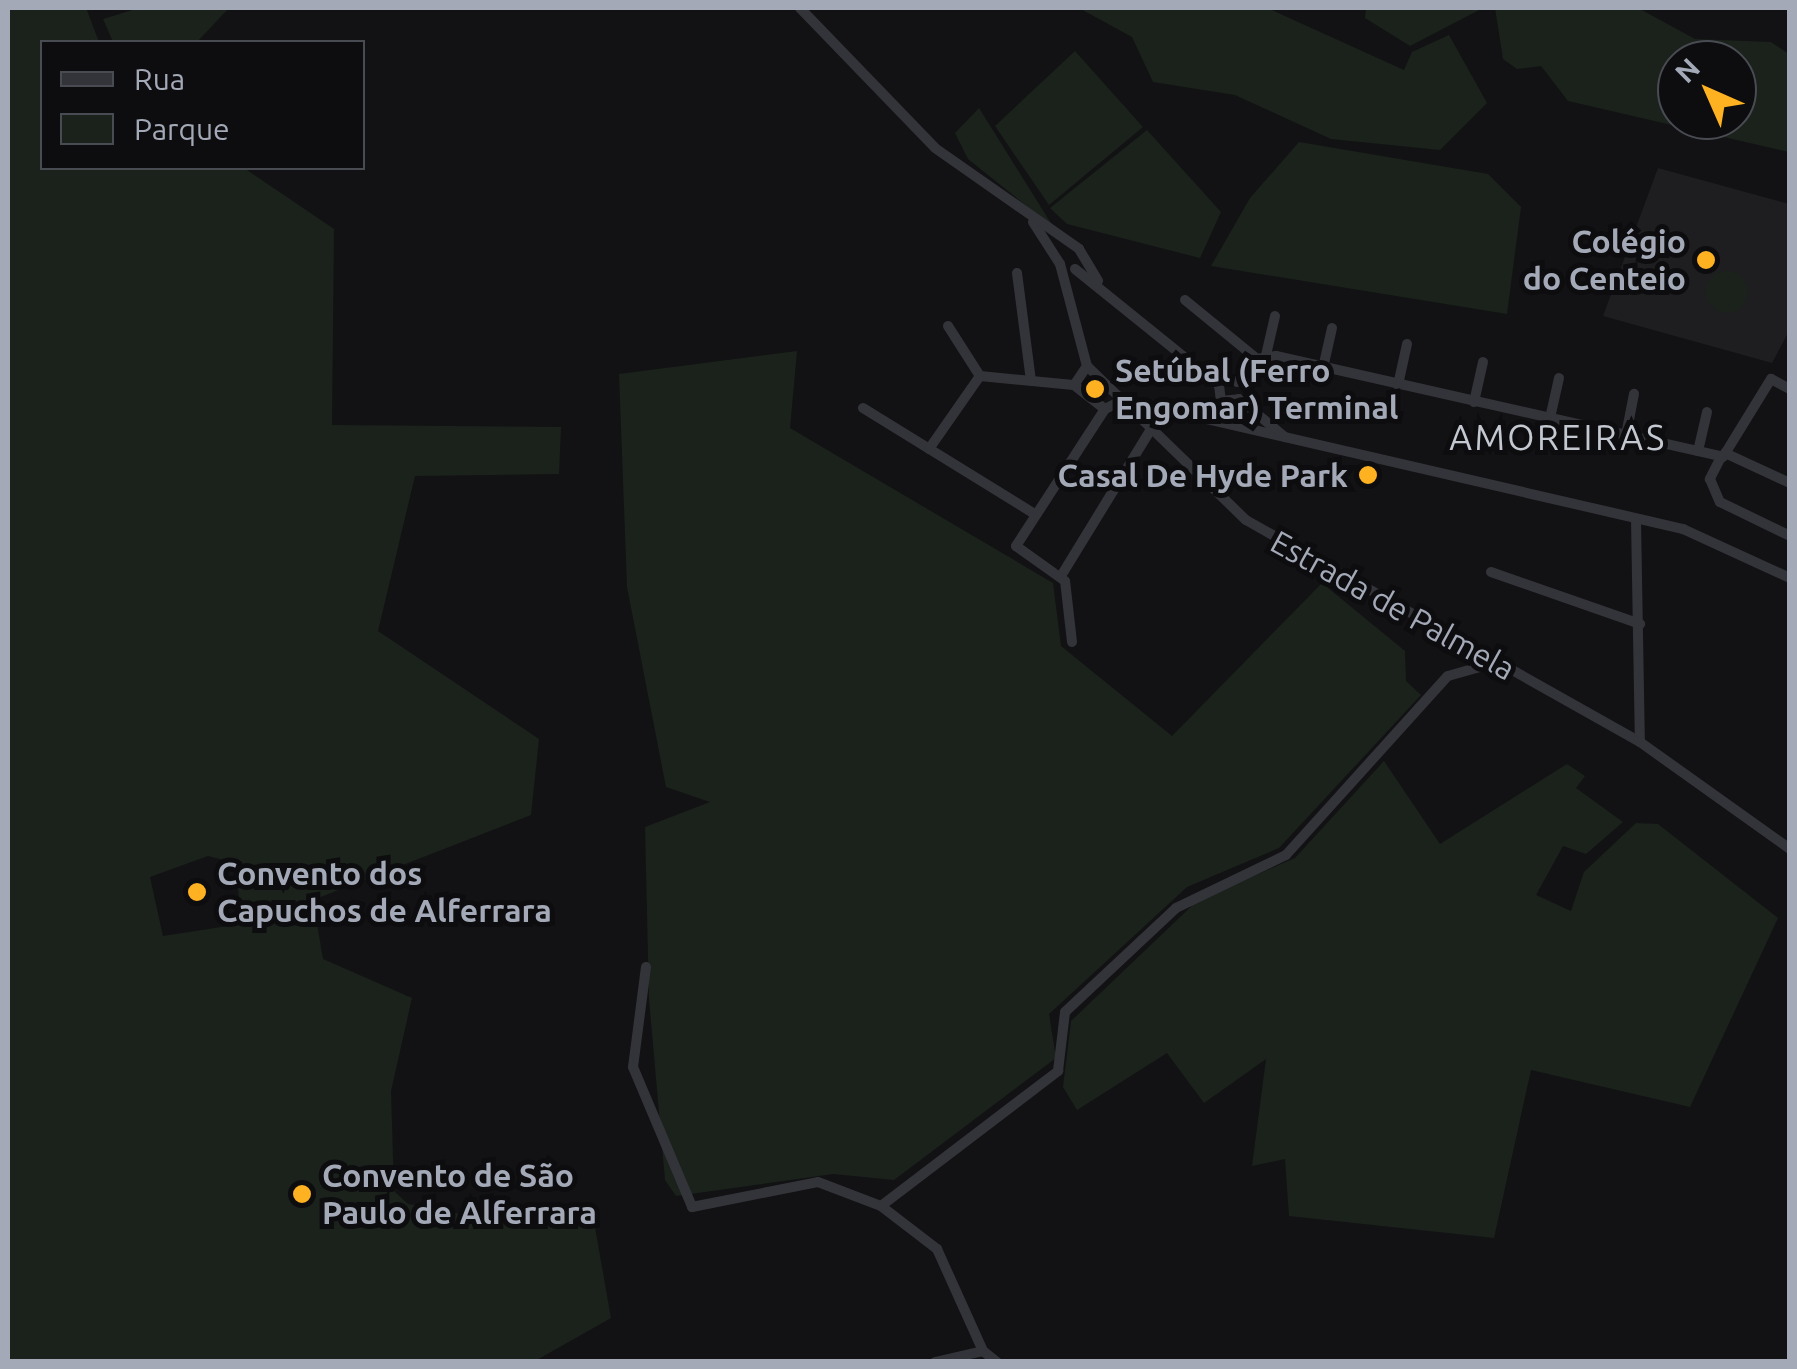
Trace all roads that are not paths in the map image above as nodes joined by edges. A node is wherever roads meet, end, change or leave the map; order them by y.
1 (800, 8) edge
2 (1034, 222) junction
3 (1072, 246) junction
4 (1082, 256) junction
5 (1059, 263) junction
6 (1074, 270) junction
7 (1017, 274) dead end
8 (1098, 282) junction
9 (1067, 294) junction
10 (1185, 300) dead end
11 (1275, 316) dead end
12 (948, 326) dead end
13 (1332, 328) dead end
14 (1407, 344) dead end
15 (1261, 357) junction
16 (1484, 362) dead end
17 (1087, 366) junction
18 (1323, 368) junction
19 (980, 376) junction
20 (1558, 378) dead end
21 (1031, 381) junction
22 (1237, 382) junction
23 (1074, 385) junction
24 (1219, 385) junction
25 (1398, 385) junction
26 (1790, 389) edge
27 (1634, 394) dead end
28 (1239, 399) junction
29 (1123, 400) junction
30 (1221, 401) junction
31 (1474, 402) junction
32 (864, 408) dead end
33 (1105, 409) junction
34 (1707, 412) dead end
35 (1550, 418) junction
36 (1206, 419) junction
37 (1151, 429) junction
38 (1626, 435) junction
39 (1285, 437) junction
40 (929, 449) junction
41 (1698, 451) junction
42 (1723, 456) junction
43 (1790, 483) edge
44 (1036, 515) junction
45 (1636, 520) junction
46 (1790, 536) edge
47 (1491, 572) dead end
48 (1060, 576) junction
49 (1790, 578) edge
50 (1640, 624) junction
51 (1072, 642) dead end
52 (1494, 662) junction
53 (1640, 742) junction
54 (1790, 849) edge
55 (646, 967) dead end
56 (881, 1206) junction
57 (983, 1351) junction
58 (935, 1362) edge
59 (998, 1362) edge

1 - 2 street
2 - 3 street
2 - 5 street
3 - 4 street
3 - 5 street
4 - 6 street
4 - 8 street
5 - 6 street
5 - 9 street
6 - 8 street
6 - 9 street
7 - 21 street
8 - 24 street
9 - 17 street
10 - 15 street
11 - 15 street
12 - 19 street
13 - 18 street
14 - 25 street
15 - 18 street
15 - 22 street
16 - 31 street
17 - 23 street
17 - 29 street, Estrada de Palmela
18 - 25 street
19 - 21 street
19 - 40 street
20 - 35 street
21 - 23 street
22 - 24 street
22 - 28 street
23 - 33 street
24 - 30 street
25 - 31 street
26 - 42 street
27 - 38 street
28 - 30 street
28 - 39 street
29 - 33 street
29 - 36 street
29 - 37 street, Estrada de Palmela
30 - 36 street
31 - 35 street
32 - 40 street
33 - 44 street
34 - 41 street
35 - 38 street
36 - 39 street
37 - 48 street
37 - 52 street, Estrada de Palmela
38 - 41 street
39 - 45 street
40 - 44 street
41 - 42 street
42 - 43 street
42 - 46 street
44 - 48 street
45 - 49 street
45 - 50 street
47 - 50 street
48 - 51 street
50 - 53 street
52 - 53 street, Estrada de Palmela
52 - 56 street
53 - 54 street, Estrada de Palmela
55 - 56 street
56 - 57 street
57 - 58 street
57 - 59 street

